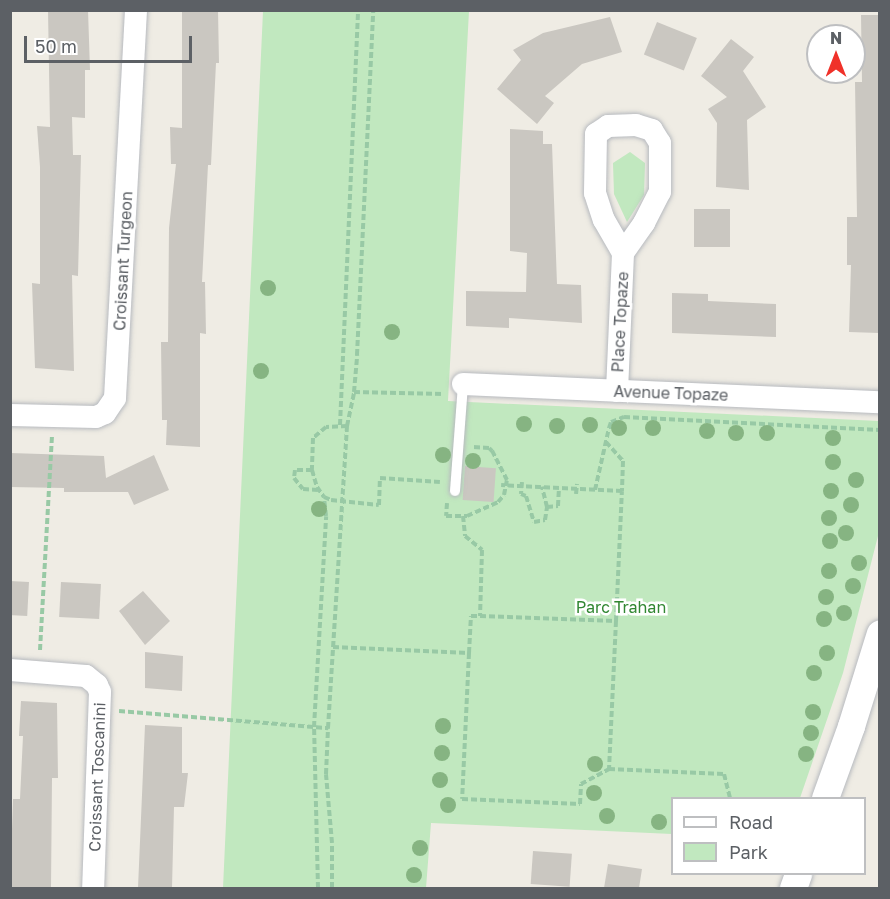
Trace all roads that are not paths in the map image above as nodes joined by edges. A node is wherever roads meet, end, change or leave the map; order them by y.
1 (136, 10) edge
2 (623, 253) junction
3 (456, 389) joint
4 (617, 390) junction
5 (879, 402) edge
6 (10, 415) edge
7 (450, 489) road end
8 (879, 633) edge
9 (10, 670) edge
10 (825, 797) edge
11 (93, 888) edge

1 - 6 street, Croissant Turgeon
2 - 2 street, Place Topaze
2 - 4 street, Place Topaze
3 - 4 street, Avenue Topaze
3 - 7 lane
4 - 5 street, Avenue Topaze
8 - 10 street
9 - 11 street, Croissant Toscanini

